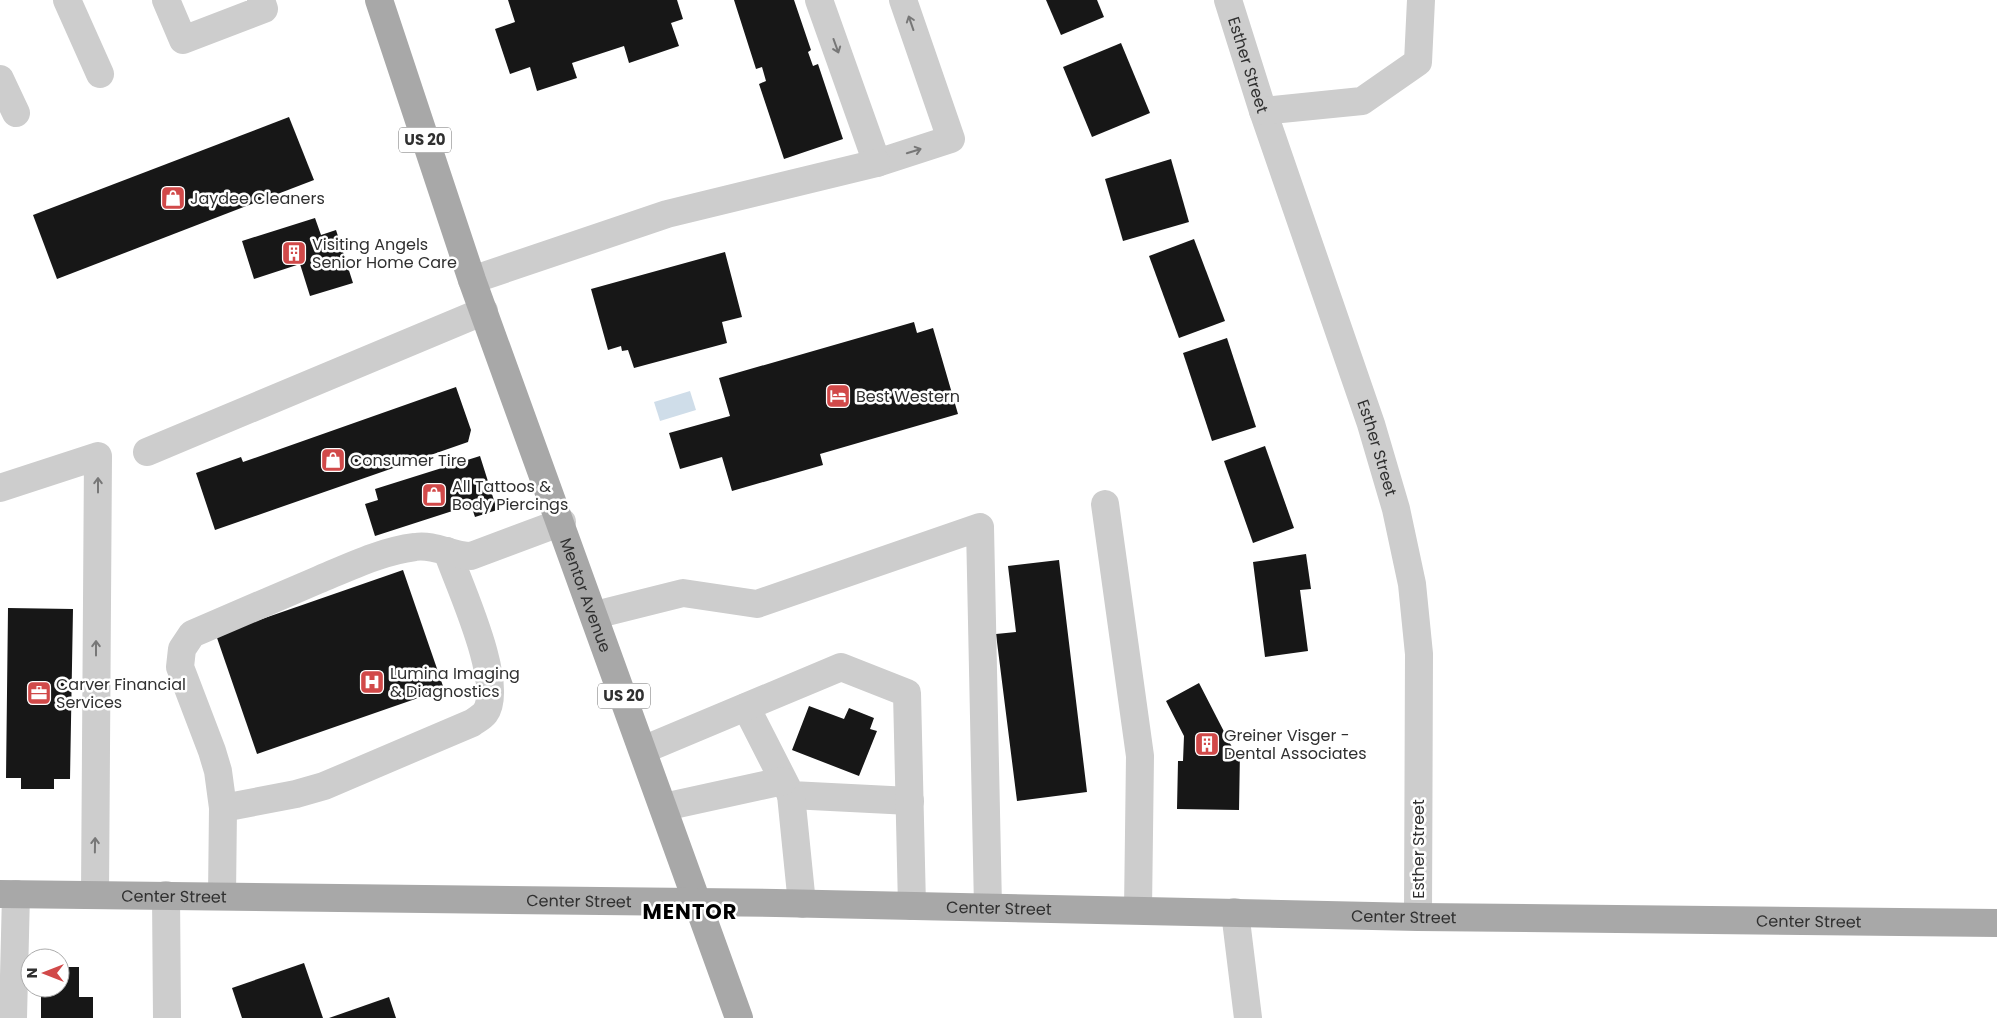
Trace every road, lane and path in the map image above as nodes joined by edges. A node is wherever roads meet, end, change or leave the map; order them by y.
1 (67, 0) edge
2 (166, 0) edge
3 (261, 0) edge
4 (820, 0) edge
5 (903, 0) edge
6 (1228, 0) edge
7 (1421, 0) edge
8 (383, 1) edge
9 (100, 74) dead end
10 (0, 79) edge
11 (1263, 111) junction
12 (16, 113) dead end
13 (877, 163) junction
14 (472, 280) junction
15 (484, 311) junction
16 (147, 452) dead end
17 (0, 488) edge
18 (1105, 504) dead end
19 (562, 522) junction
20 (446, 550) junction
21 (595, 616) junction
22 (746, 707) junction
23 (643, 750) junction
24 (787, 788) junction
25 (910, 801) junction
26 (664, 807) junction
27 (223, 808) junction
28 (8, 894) edge
29 (95, 894) junction
30 (166, 895) junction
31 (222, 896) junction
32 (699, 904) junction
33 (802, 904) junction
34 (912, 906) junction
35 (988, 907) junction
36 (1138, 910) junction
37 (1236, 912) junction
38 (1418, 917) junction
39 (1997, 923) edge
40 (13, 1018) edge
41 (167, 1018) edge
42 (739, 1018) edge
43 (1248, 1018) edge

1 - 9 street
2 - 3 street
4 -> 13 street
13 -> 5 street
6 - 11 street, Esther Street
7 - 11 street
8 - 14 main road, Mentor Avenue / US 20
10 - 12 street
11 - 38 street, Esther Street
13 - 14 street
14 - 15 main road, Mentor Avenue / US 20
15 - 16 street
15 - 19 main road, Mentor Avenue / US 20
29 -> 17 street
18 - 36 street
19 - 20 street
19 - 21 main road, Mentor Avenue / US 20
20 - 27 street
20 - 27 street
21 - 23 main road, Mentor Avenue / US 20
21 - 35 street
22 - 23 street
22 - 24 street
22 - 25 street
23 - 26 main road, Mentor Avenue / US 20
24 - 25 street
24 - 26 street
24 - 33 street
25 - 34 street
26 - 32 main road, Mentor Avenue / US 20
27 - 31 street
28 - 29 main road, Center Street
28 - 40 street
29 - 30 main road, Center Street
30 - 31 main road, Center Street
30 - 41 street
31 - 32 main road, Center Street
32 - 33 main road, Center Street
32 - 42 main road, Mentor Avenue / US 20
33 - 34 main road, Center Street
34 - 35 main road, Center Street
35 - 36 main road, Center Street
36 - 37 main road, Center Street
37 - 38 main road, Center Street
37 - 43 street
38 - 39 main road, Center Street

